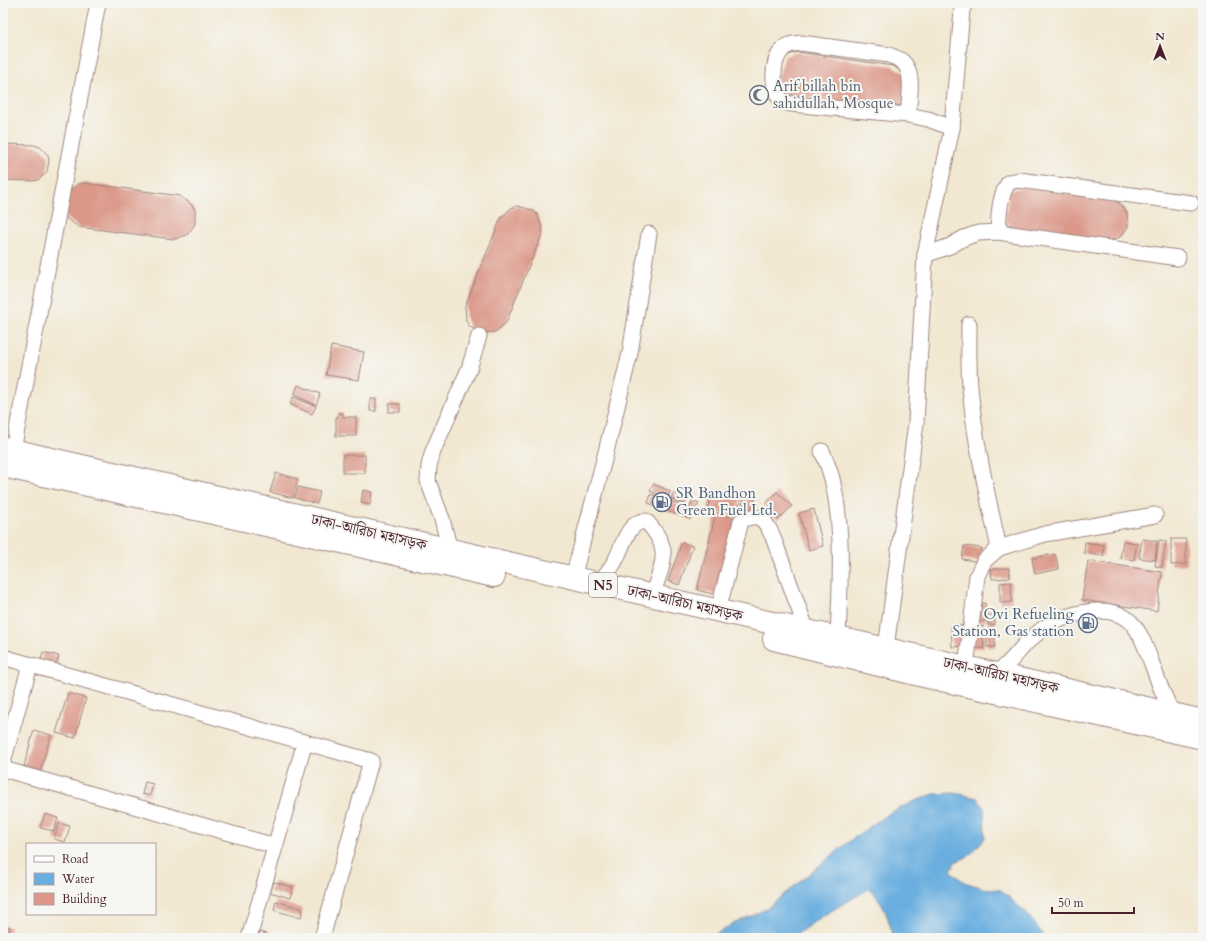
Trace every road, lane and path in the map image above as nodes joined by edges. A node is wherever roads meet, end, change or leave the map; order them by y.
1 (98, 3) edge
2 (965, 3) edge
3 (908, 115) junction
4 (952, 128) junction
5 (1191, 203) dead end
6 (998, 232) junction
7 (648, 234) dead end
8 (925, 255) junction
9 (1178, 258) dead end
10 (969, 324) dead end
11 (479, 336) dead end
12 (822, 451) dead end
13 (6, 454) edge
14 (1155, 515) dead end
15 (1000, 548) junction
16 (450, 550) junction
17 (573, 578) junction
18 (598, 584) junction
19 (652, 596) junction
20 (718, 610) junction
21 (807, 631) junction
22 (838, 638) junction
23 (886, 648) junction
24 (3, 657) edge
25 (30, 665) junction
26 (966, 667) junction
27 (993, 673) junction
28 (1181, 716) junction
29 (1203, 721) edge
30 (1203, 738) edge
31 (305, 742) junction
32 (3, 762) edge
33 (3, 769) edge
34 (275, 846) junction
35 (249, 938) edge
36 (322, 938) edge

1 - 13 street
2 - 4 street
3 - 3 street
3 - 4 street
4 - 8 street
5 - 6 street
6 - 8 street
6 - 9 street
7 - 17 street
8 - 23 street
10 - 15 street
11 - 16 street
12 - 22 street
13 - 16 highway, ঢাকা-আরিচা মহাসড়ক / N5
13 - 30 highway, ঢাকা-আরিচা মহাসড়ক / N5
14 - 15 street
15 - 26 street
16 - 17 highway, ঢাকা-আরিচা মহাসড়ক / N5
17 - 18 highway, ঢাকা-আরিচা মহাসড়ক / N5
18 - 19 highway, ঢাকা-আরিচা মহাসড়ক / N5
18 - 19 street
19 - 20 highway, ঢাকা-আরিচা মহাসড়ক / N5
20 - 21 highway, ঢাকা-আরিচা মহাসড়ক / N5
20 - 21 street
21 - 22 highway, ঢাকা-আরিচা মহাসড়ক / N5
22 - 23 highway, ঢাকা-আরিচা মহাসড়ক / N5
23 - 26 highway, ঢাকা-আরিচা মহাসড়ক / N5
24 - 25 street
25 - 31 street
25 - 32 street
26 - 27 highway, ঢাকা-আরিচা মহাসড়ক / N5
27 - 28 highway, ঢাকা-আরিচা মহাসড়ক / N5
27 - 28 street
28 - 29 highway, ঢাকা-আরিচা মহাসড়ক / N5
31 - 34 street
31 - 36 street
33 - 34 street
34 - 35 street

